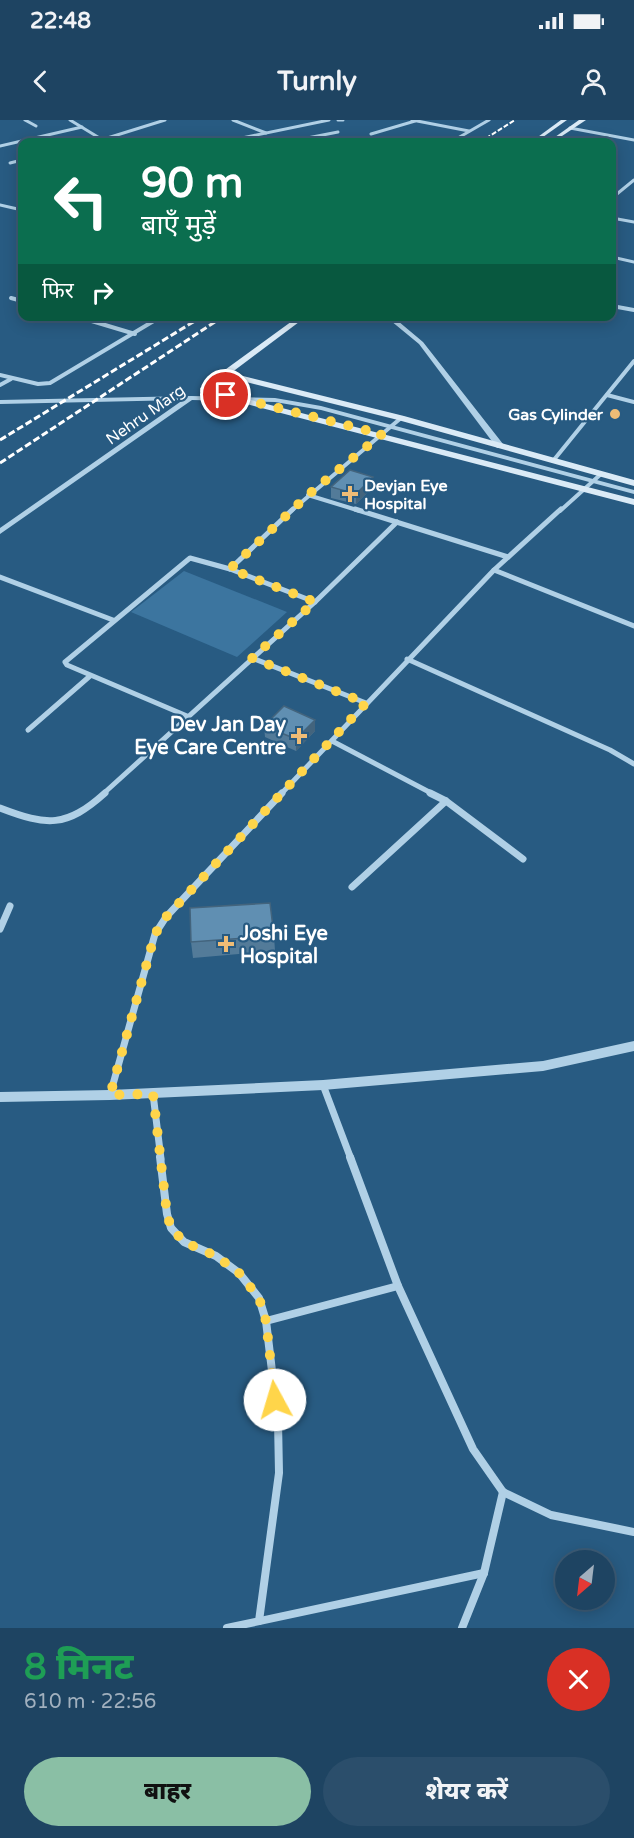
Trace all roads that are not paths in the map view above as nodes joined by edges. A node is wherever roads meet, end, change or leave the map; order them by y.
1 (24, 120) edge
2 (70, 120) edge
3 (165, 120) edge
4 (233, 120) edge
5 (329, 120) edge
6 (338, 120) edge
7 (343, 120) edge
8 (413, 120) edge
9 (489, 120) edge
10 (564, 120) edge
11 (583, 120) edge
12 (36, 126) dead end
13 (82, 127) junction
14 (570, 128) junction
15 (469, 131) junction
16 (338, 132) dead end
17 (266, 133) junction
18 (371, 134) dead end
19 (35, 138) edge
20 (97, 138) edge
21 (114, 138) edge
22 (243, 138) edge
23 (307, 138) edge
24 (458, 138) edge
25 (539, 138) edge
26 (556, 138) edge
27 (634, 140) edge
28 (18, 142) edge
29 (0, 146) edge
30 (18, 161) edge
31 (10, 163) dead end
32 (634, 180) edge
33 (616, 195) edge
34 (0, 205) edge
35 (18, 209) edge
36 (616, 219) edge
37 (634, 222) edge
38 (616, 258) edge
39 (634, 262) edge
40 (11, 298) dead end
41 (18, 300) edge
42 (616, 307) edge
43 (634, 310) edge
44 (92, 321) edge
45 (154, 321) edge
46 (297, 321) edge
47 (394, 321) edge
48 (135, 334) junction
49 (634, 361) edge
50 (632, 367) edge
51 (225, 374) junction
52 (0, 375) edge
53 (11, 379) junction
54 (0, 384) edge
55 (203, 390) junction
56 (607, 395) junction
57 (0, 402) edge
58 (634, 402) edge
59 (401, 418) junction
60 (382, 434) junction
61 (500, 446) junction
62 (553, 461) junction
63 (601, 474) junction
64 (634, 483) edge
65 (585, 489) junction
66 (634, 492) edge
67 (308, 495) junction
68 (634, 502) edge
69 (397, 522) junction
70 (0, 532) edge
71 (508, 557) junction
72 (230, 569) junction
73 (494, 570) junction
74 (0, 577) edge
75 (315, 602) junction
76 (113, 621) junction
77 (634, 626) edge
78 (252, 658) junction
79 (407, 659) junction
80 (90, 676) junction
81 (366, 703) junction
82 (187, 716) junction
83 (28, 730) dead end
84 (332, 741) junction
85 (634, 764) edge
86 (446, 801) junction
87 (0, 808) edge
88 (523, 859) dead end
89 (352, 887) dead end
90 (10, 906) dead end
91 (0, 929) edge
92 (634, 1046) edge
93 (323, 1085) junction
94 (153, 1094) junction
95 (110, 1095) junction
96 (0, 1097) edge
97 (398, 1286) junction
98 (266, 1321) junction
99 (503, 1492) junction
100 (634, 1532) edge
101 (484, 1573) junction
102 (259, 1621) junction
103 (227, 1628) edge
104 (462, 1628) edge

1 - 12 street
2 - 13 street
3 - 21 street
4 - 17 street
5 - 17 street
6 - 7 street
8 - 15 street
8 - 18 street
9 - 15 street
10 - 25 main road
11 - 14 main road
13 - 19 street
13 - 20 street
14 - 26 main road
14 - 27 street
15 - 24 street
16 - 23 street
17 - 22 street
28 - 29 street
30 - 31 street
32 - 33 street
34 - 35 street
36 - 37 street
38 - 39 street
40 - 41 street
42 - 43 street
44 - 48 street
45 - 48 street
46 - 51 main road, Nehru Marg
47 - 61 street
48 - 53 street
49 - 50 street
50 - 56 street
51 - 55 main road, Nehru Marg
51 - 59 main road
52 - 53 street
53 - 54 street
55 - 60 main road
55 - 70 street, Nehru Marg
56 - 58 street
56 - 62 street
57 - 66 street
59 - 60 street
59 - 61 main road
60 - 65 main road
60 - 67 street
61 - 62 main road
62 - 63 main road
63 - 64 main road
63 - 65 street
65 - 68 main road
65 - 71 street
67 - 69 street
67 - 72 street
69 - 71 street
69 - 75 street
71 - 73 street
72 - 75 street
72 - 76 street
73 - 77 street
73 - 79 street
74 - 76 street
75 - 78 street
76 - 80 street
78 - 81 street
78 - 82 street
79 - 81 street
79 - 85 street
80 - 82 street
80 - 83 street
81 - 84 street
82 - 87 street
84 - 86 street
84 - 95 street
86 - 88 street
86 - 89 street
90 - 91 street
92 - 93 street
93 - 94 street
93 - 97 street
94 - 95 street
94 - 98 street
95 - 96 street
97 - 98 street
97 - 99 street
98 - 102 street
99 - 100 street
99 - 101 street
101 - 102 street
101 - 104 street
102 - 103 street

